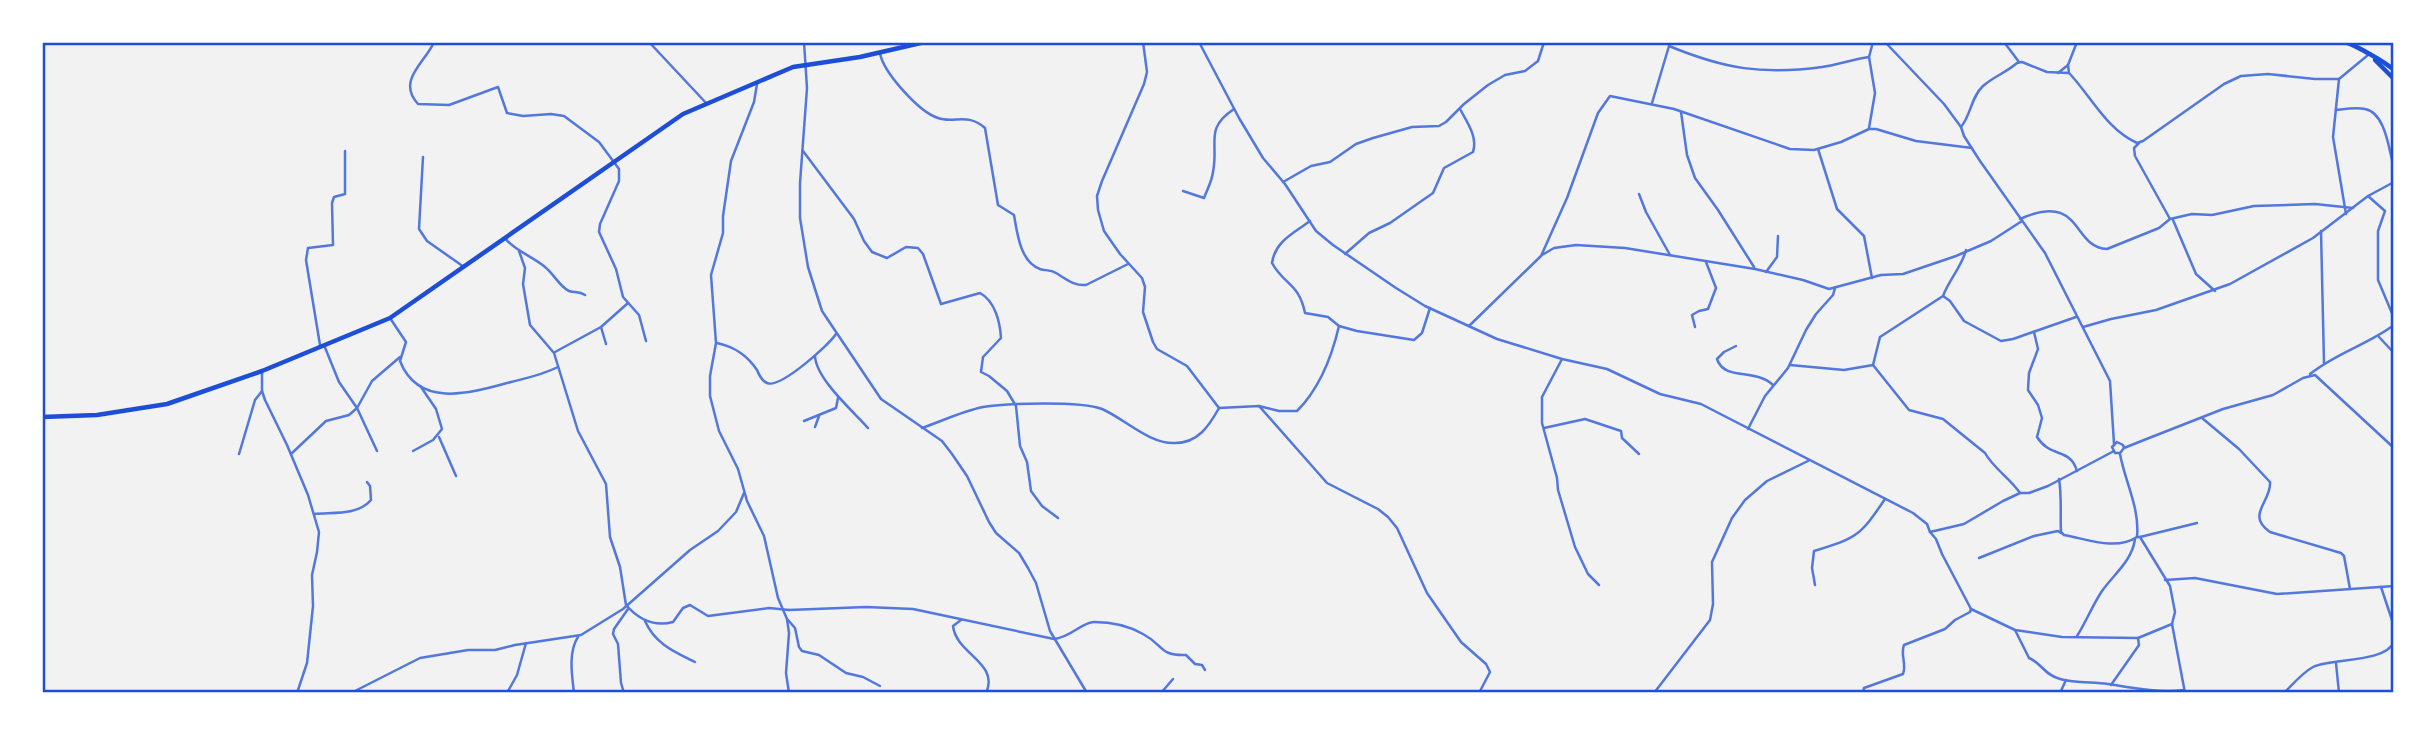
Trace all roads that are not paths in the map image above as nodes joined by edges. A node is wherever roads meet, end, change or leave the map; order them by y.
1 (434, 42) edge
2 (649, 42) edge
3 (804, 42) edge
4 (925, 42) edge
5 (1143, 42) edge
6 (1199, 42) edge
7 (1544, 42) edge
8 (1873, 42) edge
9 (1885, 42) edge
10 (2004, 42) edge
11 (2077, 42) edge
12 (2345, 42) edge
13 (917, 43) edge
14 (1670, 44) edge
15 (880, 53) junction
16 (2368, 55) junction
17 (1869, 57) junction
18 (2375, 59) junction
19 (2020, 62) junction
20 (807, 65) junction
21 (2068, 65) junction
22 (2394, 70) edge
23 (2058, 73) junction
24 (2069, 73) junction
25 (2339, 79) junction
26 (2394, 79) edge
27 (757, 81) junction
28 (1652, 103) junction
29 (707, 104) junction
30 (1234, 108) junction
31 (1460, 109) junction
32 (2336, 110) junction
33 (1681, 112) junction
34 (1961, 127) junction
35 (1869, 130) junction
36 (2142, 141) junction
37 (1972, 148) junction
38 (1818, 149) junction
39 (802, 150) junction
40 (345, 151) dead end
41 (423, 157) dead end
42 (615, 163) junction
43 (2394, 168) edge
44 (1283, 182) junction
45 (2394, 182) edge
46 (1183, 191) dead end
47 (1639, 194) dead end
48 (2368, 196) junction
49 (2344, 206) junction
50 (2353, 208) junction
51 (2346, 214) junction
52 (2172, 219) junction
53 (2021, 220) junction
54 (1310, 221) junction
55 (2321, 231) junction
56 (1778, 236) dead end
57 (505, 237) junction
58 (1966, 250) junction
59 (519, 251) junction
60 (1345, 254) junction
61 (1670, 255) junction
62 (1541, 256) junction
63 (1706, 262) junction
64 (1128, 264) junction
65 (464, 267) junction
66 (1755, 269) junction
67 (1766, 272) junction
68 (1872, 278) junction
69 (1835, 288) junction
70 (2215, 291) junction
71 (585, 295) dead end
72 (1943, 296) junction
73 (628, 303) junction
74 (1430, 308) junction
75 (2077, 317) junction
76 (390, 318) junction
77 (2394, 318) edge
78 (2394, 325) edge
79 (1339, 326) junction
80 (1469, 326) junction
81 (601, 327) junction
82 (1695, 327) dead end
83 (2082, 327) junction
84 (2034, 331) junction
85 (836, 334) junction
86 (2378, 337) junction
87 (646, 341) dead end
88 (716, 343) junction
89 (606, 344) dead end
90 (322, 346) junction
91 (1736, 346) dead end
92 (554, 353) junction
93 (2394, 353) edge
94 (815, 356) junction
95 (400, 357) junction
96 (1562, 359) junction
97 (2324, 363) junction
98 (1790, 365) junction
99 (1872, 365) junction
100 (558, 367) junction
101 (262, 371) junction
102 (2308, 376) junction
103 (418, 384) junction
104 (1773, 385) junction
105 (262, 391) junction
106 (837, 394) junction
107 (1016, 406) junction
108 (1259, 406) junction
109 (357, 408) junction
110 (1219, 408) junction
111 (820, 416) junction
112 (42, 417) edge
113 (2203, 418) junction
114 (804, 421) dead end
115 (815, 427) dead end
116 (868, 428) dead end
117 (922, 428) junction
118 (1544, 428) junction
119 (1748, 429) junction
120 (438, 436) junction
121 (2114, 444) junction
122 (2124, 448) junction
123 (2394, 448) edge
124 (377, 451) dead end
125 (413, 451) dead end
126 (2113, 451) junction
127 (2120, 453) junction
128 (239, 454) dead end
129 (291, 454) junction
130 (1639, 454) dead end
131 (1811, 461) junction
132 (2077, 471) junction
133 (456, 476) dead end
134 (2059, 479) junction
135 (367, 482) dead end
136 (744, 493) junction
137 (2020, 493) junction
138 (1885, 499) junction
139 (314, 513) junction
140 (1058, 518) dead end
141 (2197, 523) dead end
142 (1930, 532) junction
143 (2064, 535) junction
144 (2137, 538) junction
145 (1979, 558) dead end
146 (2165, 580) junction
147 (1815, 584) dead end
148 (1599, 585) dead end
149 (2394, 586) edge
150 (2381, 587) junction
151 (2350, 589) junction
152 (627, 607) junction
153 (1970, 609) junction
154 (789, 610) junction
155 (784, 611) junction
156 (786, 617) junction
157 (961, 620) junction
158 (645, 621) junction
159 (2172, 624) junction
160 (2394, 626) edge
161 (2015, 629) junction
162 (581, 635) junction
163 (2077, 636) junction
164 (2138, 638) junction
165 (1054, 639) junction
166 (2394, 642) edge
167 (526, 643) junction
168 (695, 662) dead end
169 (2336, 663) junction
170 (1205, 670) dead end
171 (1172, 678) dead end
172 (2066, 680) junction
173 (2111, 685) junction
174 (880, 686) dead end
175 (2184, 692) edge
176 (297, 693) edge
177 (351, 693) edge
178 (507, 693) edge
179 (574, 693) edge
180 (624, 693) edge
181 (789, 693) edge
182 (986, 693) edge
183 (1087, 693) edge
184 (1161, 693) edge
185 (1479, 693) edge
186 (1654, 693) edge
187 (1863, 693) edge
188 (2060, 693) edge
189 (2284, 693) edge
190 (2339, 693) edge

1 - 42 street
2 - 29 street
3 - 20 street
4 - 13 main road
5 - 64 street
6 - 30 street
7 - 31 street
8 - 17 street
9 - 34 street
10 - 19 street
11 - 21 street
12 - 16 main road
13 - 15 main road
14 - 17 street
14 - 28 street
15 - 20 main road
15 - 64 street
16 - 18 main road
16 - 25 street
17 - 35 street
18 - 22 main road
18 - 26 main road
19 - 23 street
19 - 34 street
20 - 27 main road
20 - 39 street
21 - 23 street
21 - 24 street
23 - 24 street
24 - 36 street
25 - 32 street
25 - 36 street
27 - 29 main road
27 - 88 street
28 - 33 street
28 - 62 street
29 - 42 main road
30 - 44 street
30 - 46 street
31 - 44 street
31 - 60 street
32 - 43 street
32 - 49 street
33 - 38 street
33 - 66 street
34 - 37 street
35 - 37 street
35 - 38 street
36 - 52 street
37 - 53 street
38 - 68 street
39 - 85 street
39 - 107 street
40 - 90 street
41 - 65 street
42 - 57 main road
42 - 73 street
44 - 54 street
45 - 48 street
47 - 61 street
48 - 50 street
48 - 77 street
49 - 50 street
49 - 51 street
49 - 52 street
50 - 51 street
51 - 55 street
52 - 53 street
52 - 70 street
53 - 58 street
53 - 75 street
54 - 60 street
54 - 79 street
55 - 70 street
55 - 97 street
56 - 67 street
57 - 59 street
57 - 65 main road
58 - 68 street
58 - 72 street
59 - 71 street
59 - 92 street
60 - 74 street
61 - 62 street
61 - 63 street
62 - 80 street
63 - 66 street
63 - 82 street
64 - 110 street
65 - 76 main road
66 - 67 street
67 - 69 street
68 - 69 street
69 - 98 street
70 - 83 street
72 - 84 street
72 - 99 street
73 - 81 street
73 - 87 street
74 - 79 street
74 - 80 street
75 - 83 street
75 - 84 street
76 - 90 main road
76 - 95 street
78 - 86 street
79 - 108 street
80 - 96 street
81 - 89 street
81 - 92 street
83 - 121 street
84 - 132 street
85 - 94 street
85 - 117 street
86 - 93 street
86 - 97 street
88 - 94 street
88 - 136 street
90 - 101 main road
90 - 109 street
91 - 104 street
92 - 100 street
94 - 106 street
95 - 103 street
95 - 109 street
96 - 118 street
96 - 119 street
97 - 102 street
98 - 99 street
98 - 104 street
99 - 137 street
100 - 103 street
100 - 152 street
101 - 105 street
101 - 112 main road
102 - 113 street
102 - 123 street
103 - 120 street
104 - 119 street
105 - 128 street
105 - 129 street
106 - 111 street
106 - 116 street
107 - 110 street
107 - 117 street
107 - 140 street
108 - 110 street
108 - 185 street
109 - 124 street
109 - 129 street
111 - 114 street
111 - 115 street
113 - 122 street
113 - 151 street
117 - 165 street
118 - 130 street
118 - 148 street
119 - 131 street
120 - 125 street
120 - 133 street
121 - 122 street
121 - 126 street
122 - 127 street
126 - 127 street
126 - 132 street
127 - 144 street
129 - 139 street
131 - 138 street
131 - 186 street
132 - 134 street
134 - 137 street
134 - 143 street
135 - 139 street
136 - 152 street
136 - 155 street
137 - 142 street
138 - 142 street
138 - 147 street
139 - 176 street
141 - 144 street
142 - 153 street
143 - 144 street
143 - 145 street
144 - 146 street
144 - 163 street
146 - 151 street
146 - 159 street
149 - 150 street
150 - 151 street
150 - 160 street
152 - 158 street
152 - 162 street
152 - 180 street
153 - 161 street
153 - 187 street
154 - 155 street
154 - 156 street
154 - 157 street
155 - 156 street
155 - 158 street
156 - 174 street
156 - 181 street
157 - 165 street
157 - 182 street
158 - 168 street
159 - 164 street
159 - 175 street
161 - 163 street
161 - 172 street
162 - 167 street
162 - 179 street
163 - 164 street
164 - 173 street
165 - 170 street
165 - 183 street
166 - 169 street
167 - 177 street
167 - 178 street
169 - 189 street
169 - 190 street
171 - 184 street
172 - 173 street
172 - 188 street
173 - 175 street

